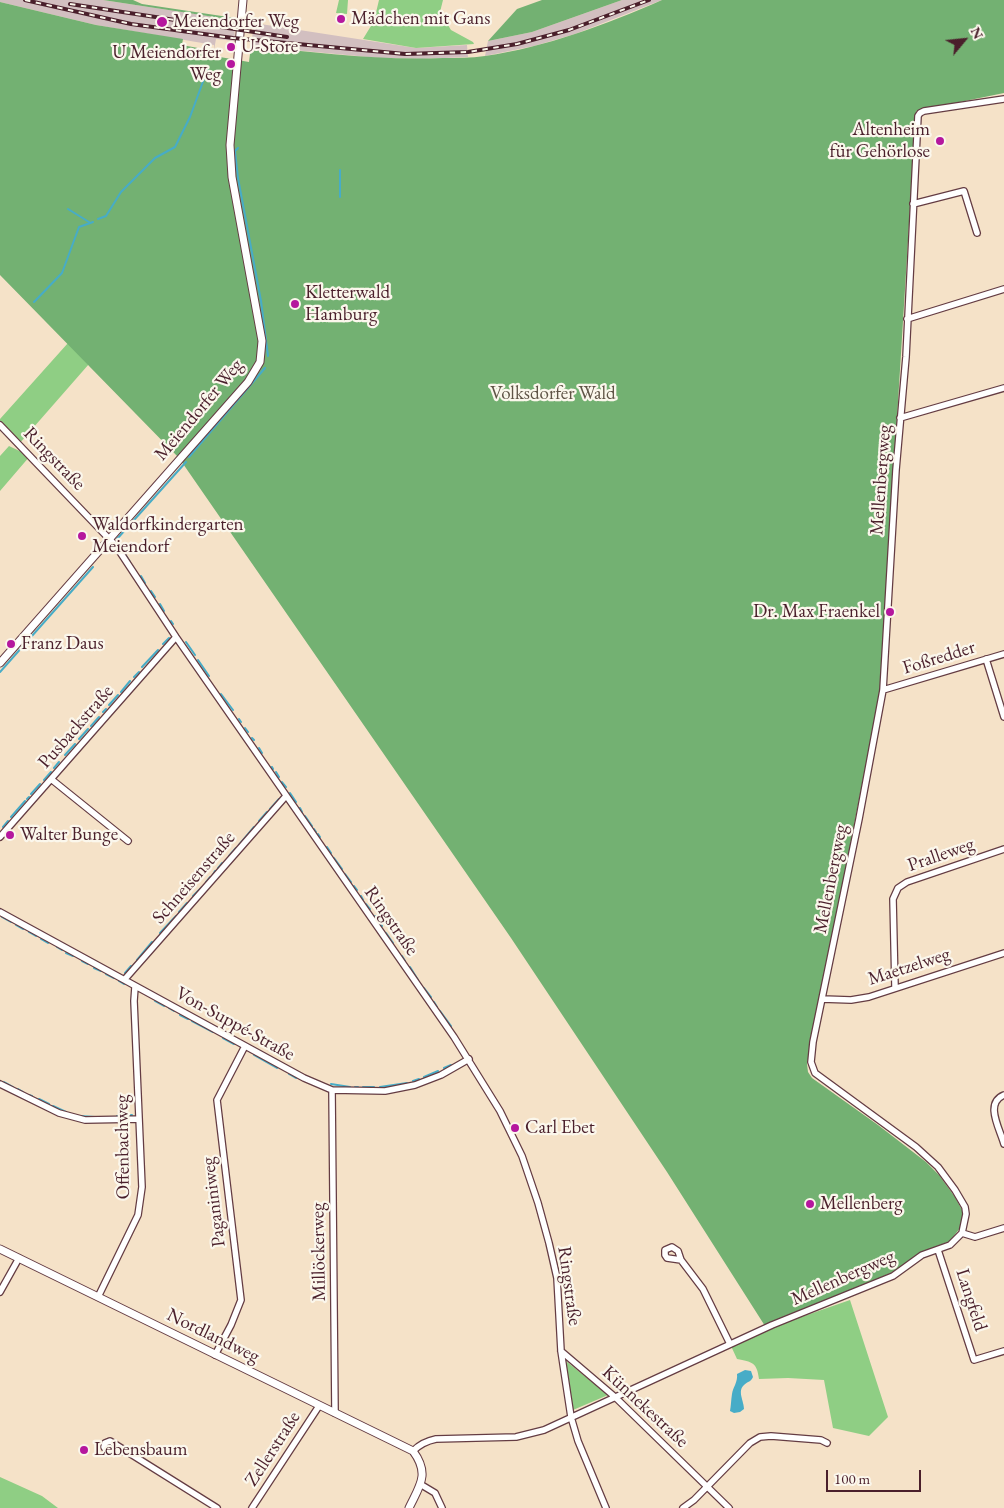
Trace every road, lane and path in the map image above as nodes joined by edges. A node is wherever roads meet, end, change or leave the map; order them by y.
1 (243, 0) edge
2 (1004, 99) edge
3 (913, 204) junction
4 (977, 233) dead end
5 (1004, 289) edge
6 (907, 319) junction
7 (1004, 388) edge
8 (900, 418) junction
9 (0, 425) edge
10 (110, 539) junction
11 (176, 637) junction
12 (1004, 654) edge
13 (986, 659) junction
14 (0, 663) edge
15 (883, 690) junction
16 (1004, 718) edge
17 (51, 779) junction
18 (286, 796) junction
19 (0, 837) edge
20 (128, 841) dead end
21 (1004, 849) edge
22 (0, 912) edge
23 (1004, 953) edge
24 (125, 979) junction
25 (135, 986) junction
26 (895, 988) junction
27 (822, 999) junction
28 (245, 1046) junction
29 (469, 1059) junction
30 (0, 1084) edge
31 (332, 1090) junction
32 (1004, 1095) edge
33 (138, 1119) junction
34 (1004, 1144) edge
35 (1004, 1228) edge
36 (962, 1233) junction
37 (0, 1249) edge
38 (938, 1250) junction
39 (19, 1258) junction
40 (681, 1260) dead end
41 (0, 1292) edge
42 (98, 1297) junction
43 (730, 1344) junction
44 (561, 1350) junction
45 (1004, 1351) edge
46 (215, 1355) junction
47 (615, 1397) junction
48 (319, 1406) junction
49 (336, 1413) junction
50 (572, 1417) junction
51 (827, 1444) dead end
52 (413, 1451) junction
53 (127, 1452) dead end
54 (420, 1484) junction
55 (707, 1487) junction
56 (217, 1508) edge
57 (252, 1508) edge
58 (409, 1508) edge
59 (442, 1508) edge
60 (606, 1508) edge
61 (683, 1508) edge
62 (729, 1508) edge

1 - 10 street, Meiendorfer Weg
2 - 3 street, Mellenbergweg
3 - 4 street
3 - 6 street, Mellenbergweg
5 - 6 street
6 - 8 street, Mellenbergweg
7 - 8 street
8 - 15 street, Mellenbergweg
9 - 10 street, Ringstraße
10 - 11 street, Ringstraße
10 - 14 street, Meiendorfer Weg
11 - 17 street, Pusbackstraße
11 - 18 street, Ringstraße
12 - 13 street, Foßredder
13 - 15 street, Foßredder
13 - 16 street
15 - 27 street, Mellenbergweg
17 - 19 street, Pusbackstraße
17 - 20 street
18 - 24 street, Schneisenstraße
18 - 29 street, Ringstraße
21 - 26 street, Pralleweg
22 - 24 street, Von-Suppé-Straße
23 - 26 street, Maetzelweg
24 - 25 street, Von-Suppé-Straße
25 - 28 street, Von-Suppé-Straße
25 - 33 street, Offenbachweg
26 - 27 street, Maetzelweg
27 - 36 street, Mellenbergweg
28 - 31 street, Von-Suppé-Straße
28 - 46 street, Paganiniweg
29 - 31 street, Von-Suppé-Straße
29 - 44 street, Ringstraße
30 - 33 street
31 - 49 street, Millöckerweg
32 - 34 street
33 - 42 street, Offenbachweg
35 - 36 street
36 - 38 street, Mellenbergweg
37 - 39 street, Nordlandweg
38 - 43 street, Mellenbergweg
38 - 45 street, Langfeld
39 - 41 street
39 - 42 street, Nordlandweg
40 - 43 street
42 - 46 street, Nordlandweg
43 - 47 street, Mellenbergweg
44 - 47 street, Künnekestraße
44 - 50 street, Ringstraße
46 - 48 street, Nordlandweg
47 - 50 street, Mellenbergweg
47 - 55 street, Künnekestraße
48 - 49 street, Nordlandweg
48 - 57 street, Zellerstraße
49 - 52 street, Nordlandweg
50 - 52 street
50 - 60 street, Ringstraße
51 - 55 street
52 - 54 street
53 - 56 street
54 - 58 street
54 - 59 street
55 - 61 street
55 - 62 street, Künnekestraße

